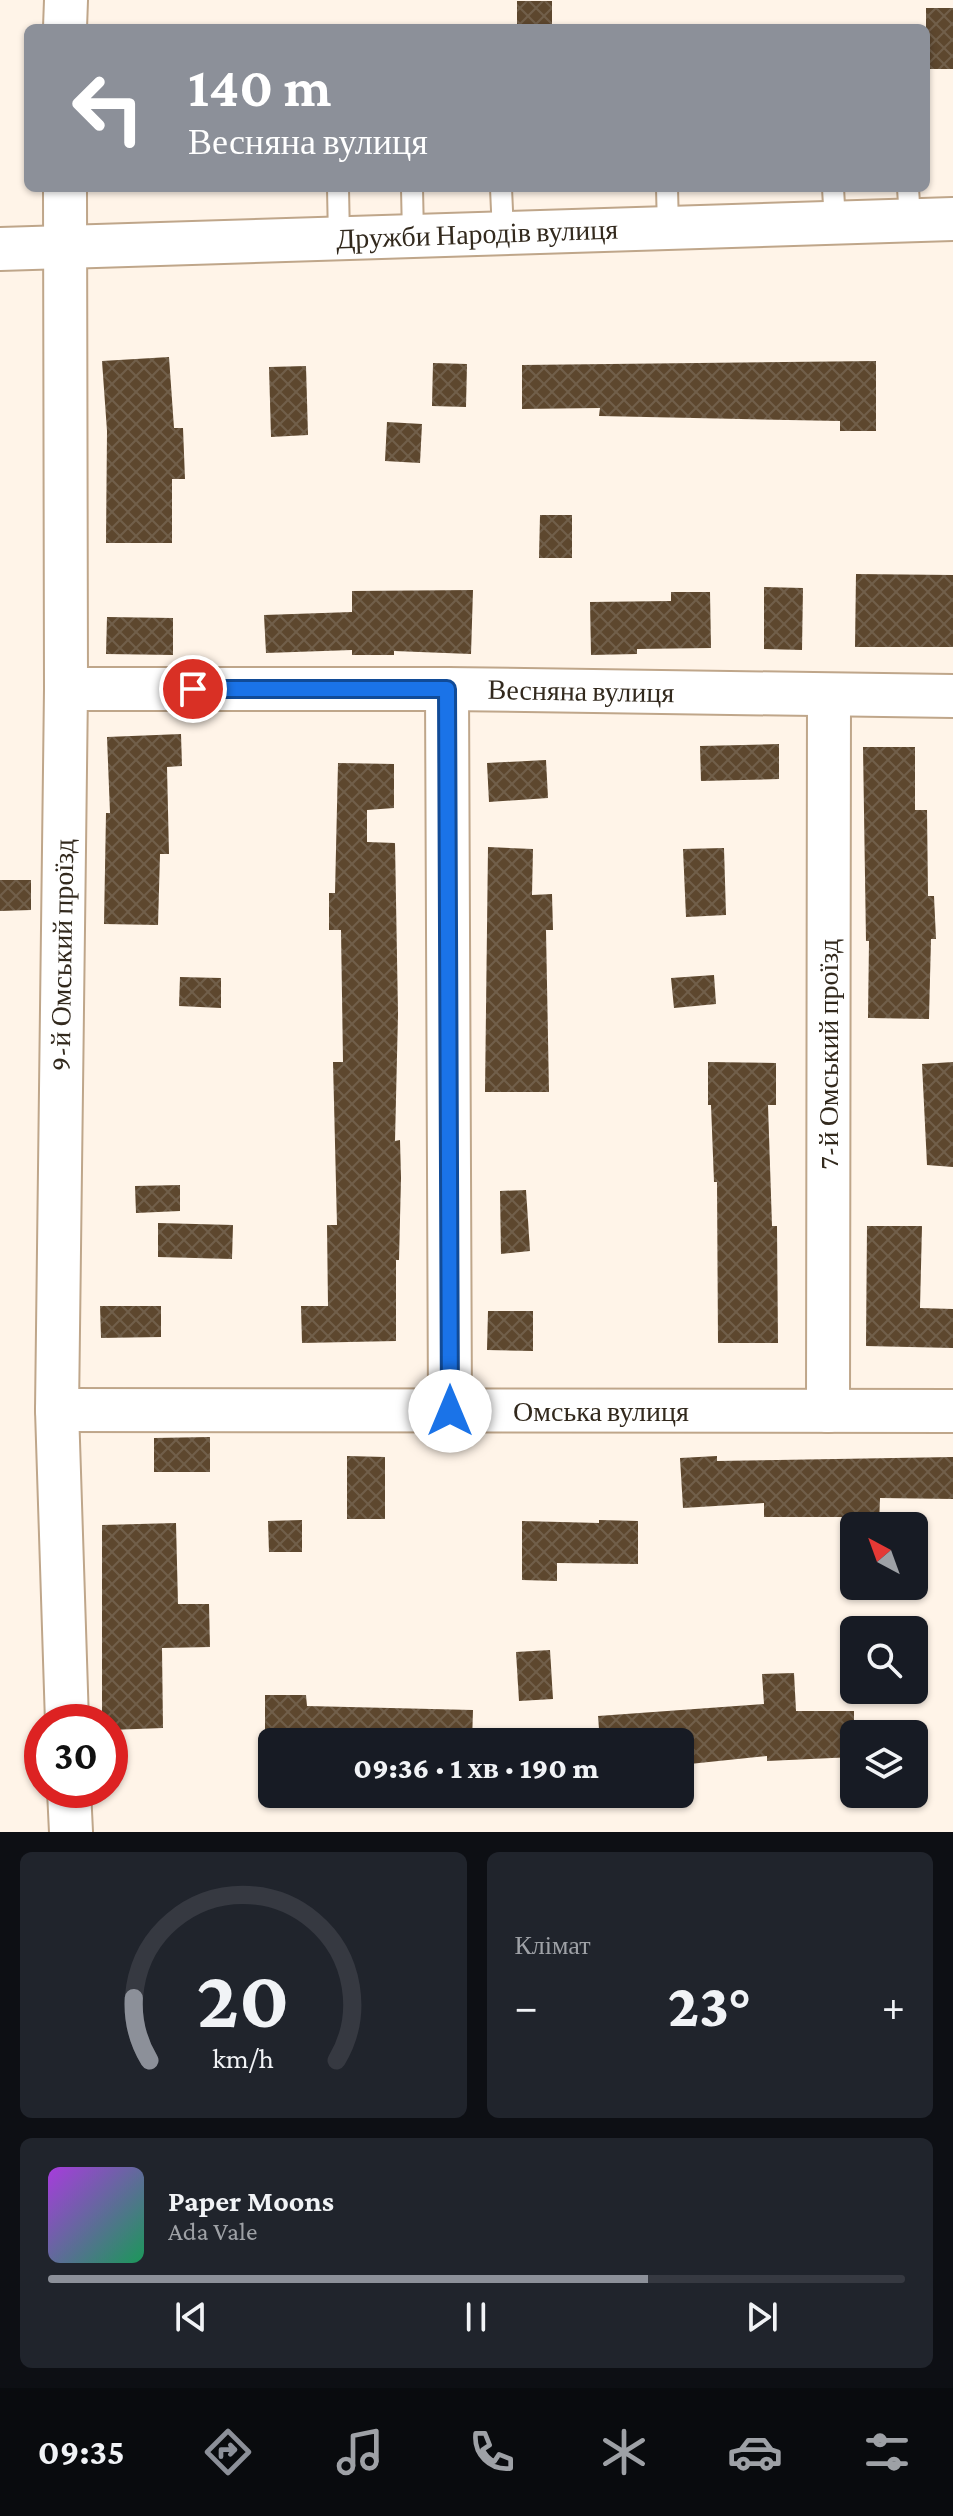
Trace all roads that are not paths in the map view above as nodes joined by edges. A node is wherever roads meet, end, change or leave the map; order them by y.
1 (66, 0) edge
2 (65, 24) edge
3 (65, 192) edge
4 (338, 192) edge
5 (412, 192) edge
6 (501, 192) edge
7 (909, 204) edge
8 (834, 205) edge
9 (668, 208) edge
10 (953, 219) edge
11 (503, 233) junction
12 (413, 236) junction
13 (339, 239) junction
14 (64, 248) junction
15 (0, 249) edge
16 (66, 689) junction
17 (447, 689) junction
18 (953, 696) edge
19 (829, 697) junction
20 (57, 1410) junction
21 (450, 1411) junction
22 (828, 1411) junction
23 (953, 1411) edge
24 (66, 1704) edge
25 (70, 1808) edge
26 (71, 1832) edge

1 - 2 street
3 - 14 street, 9-й Омський проїзд
4 - 13 lane
5 - 12 lane
6 - 11 lane
7 - 8 street, Дружби Народів вулиця
7 - 10 street, Дружби Народів вулиця
8 - 9 street, Дружби Народів вулиця
9 - 11 street, Дружби Народів вулиця
11 - 12 street, Дружби Народів вулиця
12 - 13 street, Дружби Народів вулиця
13 - 14 street, Дружби Народів вулиця
14 - 15 street, Дружби Народів вулиця
14 - 16 street, 9-й Омський проїзд
16 - 17 street, Весняна вулиця
16 - 20 street, 9-й Омський проїзд
17 - 19 street, Весняна вулиця
17 - 21 street
18 - 19 street, Весняна вулиця
19 - 22 street, 7-й Омський проїзд
20 - 21 street, Омська вулиця
20 - 24 street, 9-й Омський проїзд
21 - 22 street, Омська вулиця
22 - 23 street, Омська вулиця
25 - 26 street

